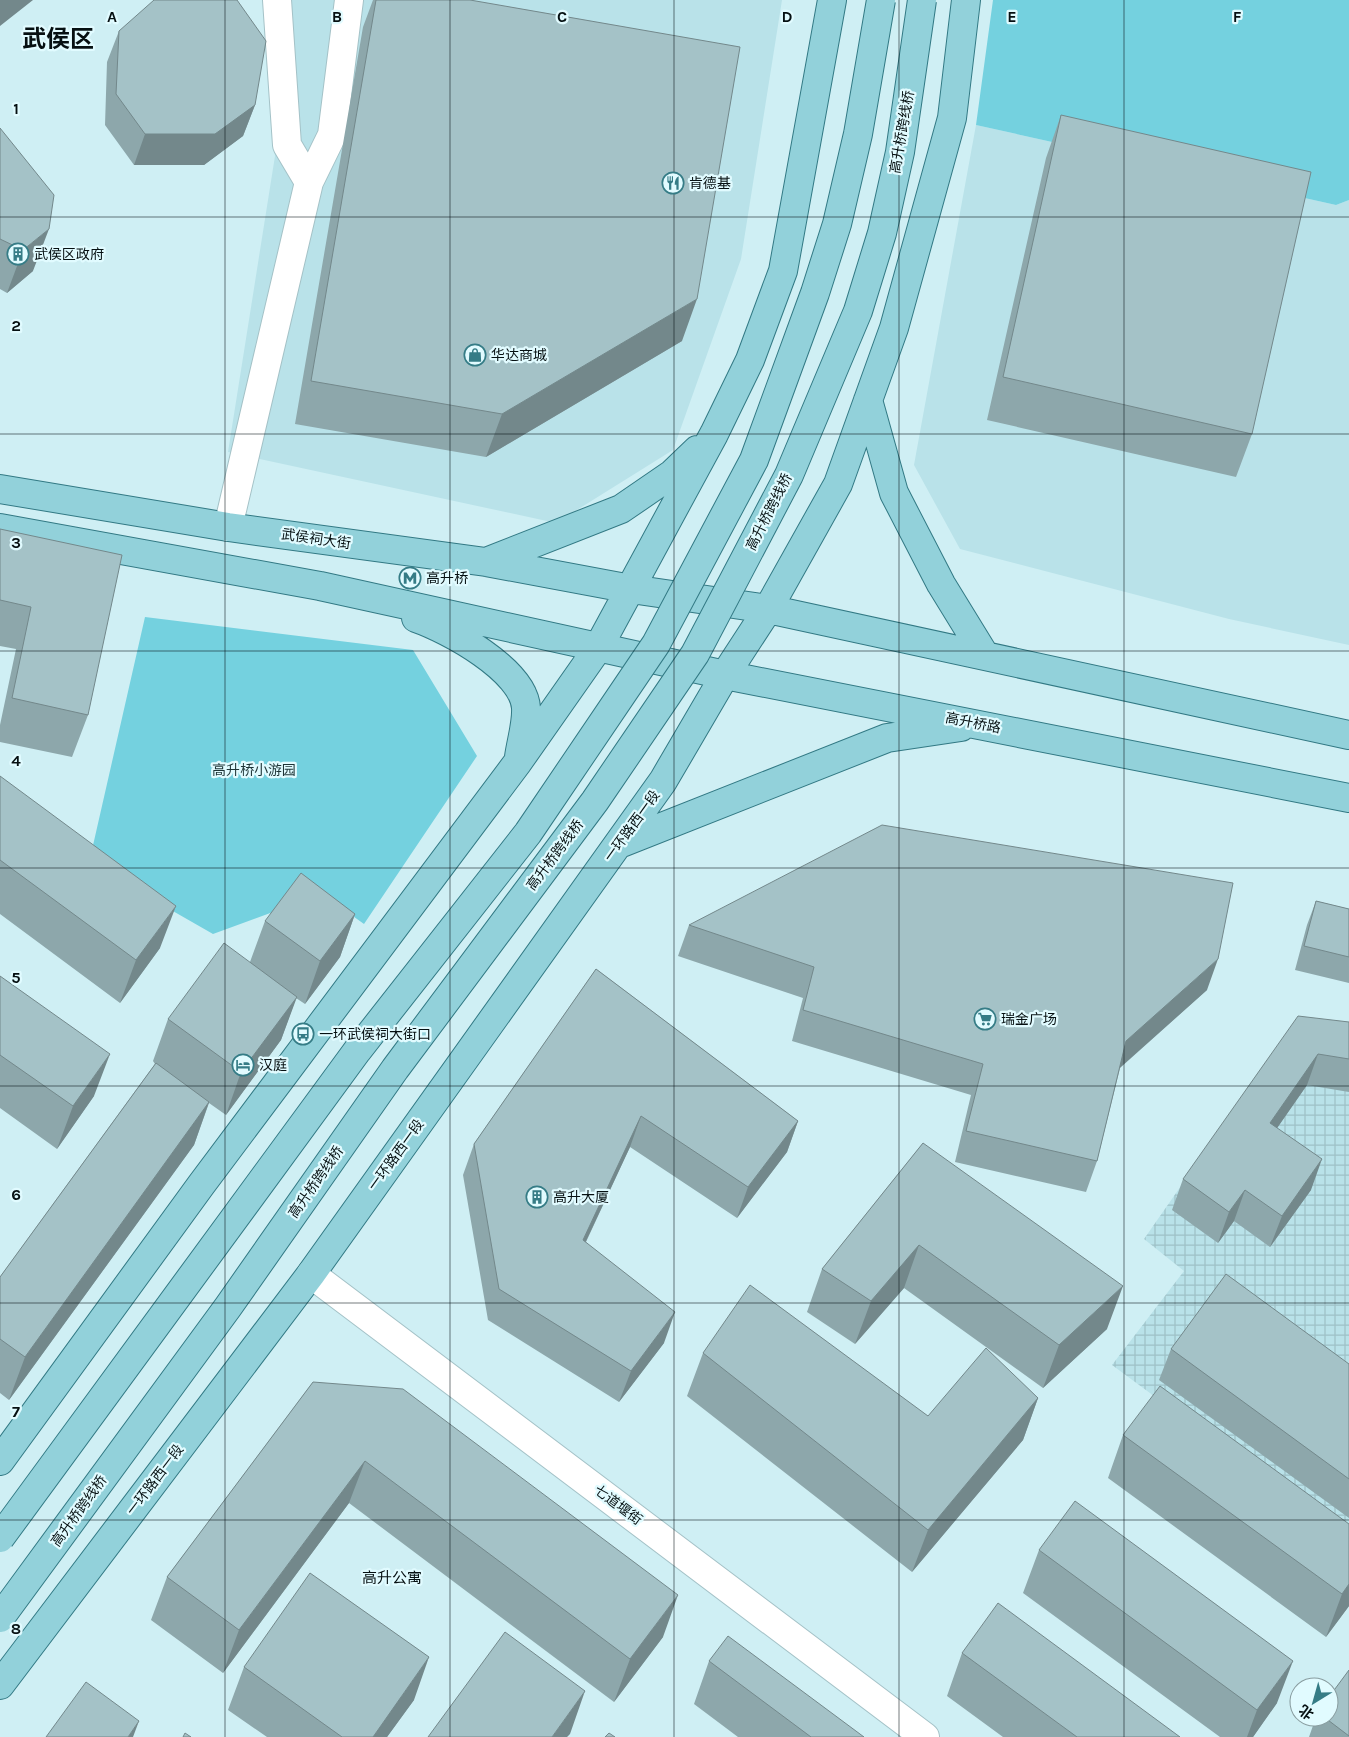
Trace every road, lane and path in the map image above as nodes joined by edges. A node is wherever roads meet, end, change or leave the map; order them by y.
1 (277, 0) edge
2 (349, 0) edge
3 (832, 0) edge
4 (881, 0) edge
5 (922, 0) edge
6 (966, 0) edge
7 (309, 182) junction
8 (868, 400) junction
9 (714, 434) junction
10 (0, 489) edge
11 (228, 527) junction
12 (0, 528) edge
13 (486, 562) junction
14 (320, 586) junction
15 (631, 589) junction
16 (768, 608) junction
17 (598, 648) junction
18 (984, 654) junction
19 (724, 675) junction
20 (981, 724) junction
21 (1349, 735) edge
22 (518, 762) junction
23 (1349, 798) edge
24 (619, 844) junction
25 (310, 1274) junction
26 (0, 1461) edge
27 (0, 1538) edge
28 (0, 1618) edge
29 (0, 1685) edge
30 (925, 1737) edge

1 - 7 street
2 - 7 street
3 - 9 main road
4 - 27 main road, bridge
5 - 28 main road, 高升桥跨线桥, bridge
6 - 8 main road, 一环路西一段
7 - 11 street
8 - 16 main road, 一环路西一段
8 - 18 main road
9 - 13 main road
9 - 15 main road
10 - 11 main road, 武侯祠大街
11 - 13 main road, 武侯祠大街
12 - 14 main road
13 - 15 main road, 武侯祠大街
14 - 17 main road
14 - 22 main road
15 - 16 main road
15 - 17 main road
16 - 18 main road
16 - 19 main road, 一环路西一段
17 - 19 main road, 高升桥路
17 - 22 main road
18 - 21 main road
19 - 20 main road, 高升桥路
19 - 24 main road, 一环路西一段
20 - 23 main road, 高升桥路
20 - 24 main road
22 - 26 main road
24 - 25 main road, 一环路西一段
25 - 29 main road, 一环路西一段
25 - 30 street, 七道堰街

